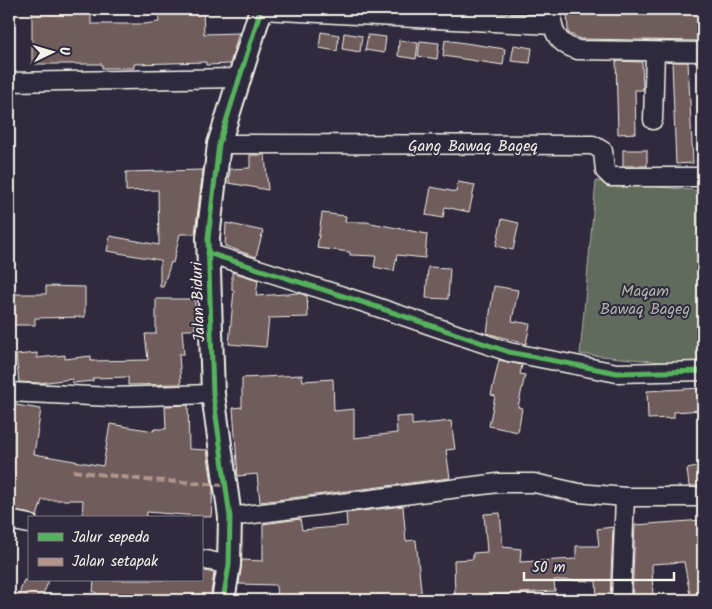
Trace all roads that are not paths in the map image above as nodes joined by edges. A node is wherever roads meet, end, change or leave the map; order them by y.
1 (261, 9) edge
2 (552, 17) edge
3 (655, 52) junction
4 (703, 52) edge
5 (238, 78) junction
6 (9, 82) edge
7 (653, 120) dead end
8 (219, 144) junction
9 (703, 177) edge
10 (208, 253) junction
11 (703, 370) edge
12 (9, 392) edge
13 (213, 394) junction
14 (626, 497) junction
15 (703, 497) edge
16 (230, 517) junction
17 (9, 520) edge
18 (28, 524) edge
19 (202, 559) edge
20 (229, 564) junction
21 (223, 600) edge
22 (620, 600) edge

1 - 2 street
1 - 5 street, Jalan Biduri
2 - 3 street
3 - 4 street
3 - 7 street
5 - 6 street
5 - 8 street, Jalan Biduri
8 - 9 street, Gang Bawaq Bageq
8 - 10 street, Jalan Biduri
10 - 11 street
10 - 13 street, Jalan Biduri
12 - 13 street
13 - 16 street, Jalan Biduri
14 - 15 street
14 - 16 street
14 - 22 street
16 - 20 street, Jalan Biduri
17 - 18 street
19 - 20 street
20 - 21 street, Jalan Biduri

